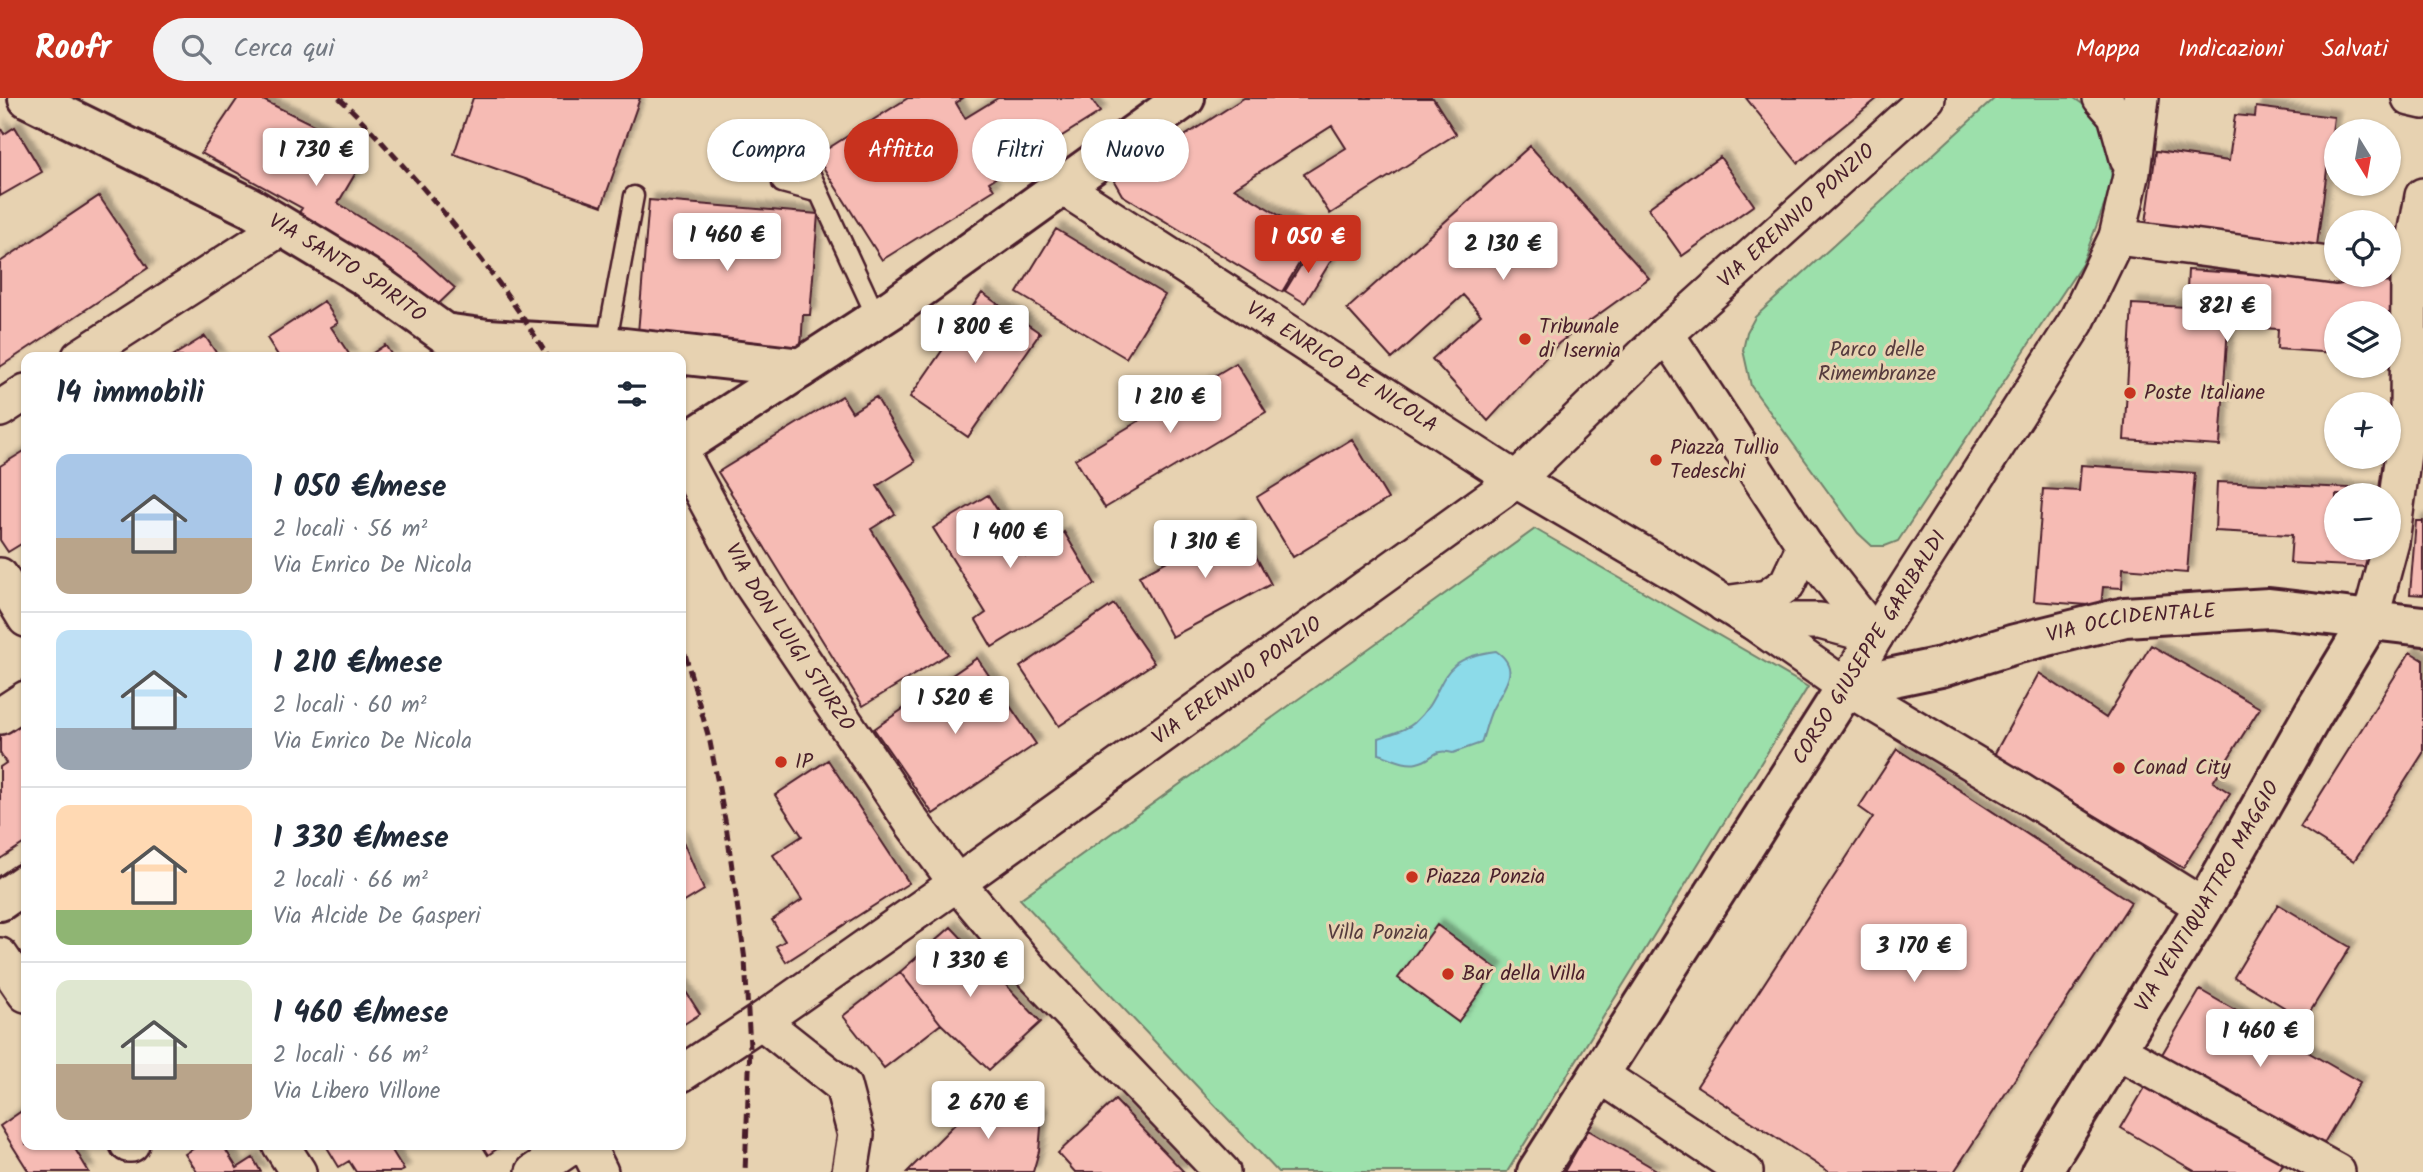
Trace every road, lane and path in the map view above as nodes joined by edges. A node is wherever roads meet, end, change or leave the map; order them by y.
1 (28, 98) edge
2 (1185, 98) edge
3 (1927, 98) edge
4 (2101, 98) edge
5 (2141, 98) edge
6 (2410, 98) edge
7 (2423, 101) edge
8 (2132, 172) junction
9 (814, 182) edge
10 (782, 183) dead end
11 (1063, 187) junction
12 (819, 193) junction
13 (634, 196) dead end
14 (2423, 196) edge
15 (282, 227) junction
16 (2117, 237) junction
17 (2324, 264) edge
18 (2407, 274) edge
19 (877, 318) junction
20 (1666, 334) junction
21 (603, 345) edge
22 (88, 352) edge
23 (663, 352) edge
24 (686, 355) edge
25 (801, 368) junction
26 (21, 395) edge
27 (0, 409) edge
28 (686, 443) edge
29 (686, 462) edge
30 (1516, 480) junction
31 (1805, 547) junction
32 (0, 576) edge
33 (21, 611) edge
34 (1738, 612) junction
35 (2370, 620) junction
36 (2423, 626) edge
37 (1875, 636) junction
38 (1846, 687) junction
39 (21, 702) edge
40 (0, 716) edge
41 (957, 883) junction
42 (21, 886) edge
43 (0, 901) edge
44 (2204, 907) junction
45 (0, 956) edge
46 (21, 987) edge
47 (761, 1021) junction
48 (2116, 1050) junction
49 (686, 1071) edge
50 (1599, 1074) junction
51 (284, 1150) edge
52 (566, 1150) edge
53 (589, 1150) edge
54 (298, 1172) edge
55 (534, 1172) edge
56 (600, 1172) edge
57 (850, 1172) edge
58 (1222, 1172) edge
59 (1537, 1172) edge
60 (1745, 1172) edge
61 (2041, 1172) edge
62 (2337, 1172) edge

1 - 15 main road, VIA SANTO SPIRITO
2 - 11 main road
3 - 20 street, VIA ERENNIO PONZIO
4 - 8 street
5 - 8 street, CORSO GIUSEPPE GARIBALDI
6 - 7 street
8 - 16 street, CORSO GIUSEPPE GARIBALDI
9 - 12 lane
10 - 12 lane
11 - 19 main road
11 - 30 street, VIA ENRICO DE NICOLA
12 - 19 lane
13 - 21 lane
14 - 18 street
15 - 21 main road, VIA SANTO SPIRITO
15 - 22 street
16 - 17 street
16 - 37 street, CORSO GIUSEPPE GARIBALDI
18 - 35 street
19 - 25 main road
20 - 30 street
20 - 31 street
21 - 23 main road, VIA SANTO SPIRITO
24 - 25 main road, VIA SANTO SPIRITO
25 - 28 main road
26 - 27 street
29 - 41 street, VIA DON LUIGI STURZO
30 - 34 street
30 - 41 street, VIA ERENNIO PONZIO
31 - 34 street
31 - 37 street
32 - 33 street
34 - 37 street
34 - 38 street
35 - 36 main road, VIA OCCIDENTALE
35 - 38 main road, VIA OCCIDENTALE
35 - 44 main road, VIA VENTIQUATTRO MAGGIO
37 - 38 street, CORSO GIUSEPPE GARIBALDI
38 - 44 street
38 - 50 main road, CORSO GIUSEPPE GARIBALDI
39 - 40 street
41 - 47 street, VIA ERENNIO PONZIO
41 - 58 street, VIA DON LUIGI STURZO
42 - 43 main road
44 - 48 main road, VIA VENTIQUATTRO MAGGIO
45 - 46 street
47 - 49 street, VIA ERENNIO PONZIO
47 - 57 street
48 - 61 main road, VIA VENTIQUATTRO MAGGIO
48 - 62 street
50 - 59 main road, CORSO GIUSEPPE GARIBALDI
50 - 60 street
51 - 54 street
52 - 55 street
53 - 56 street

